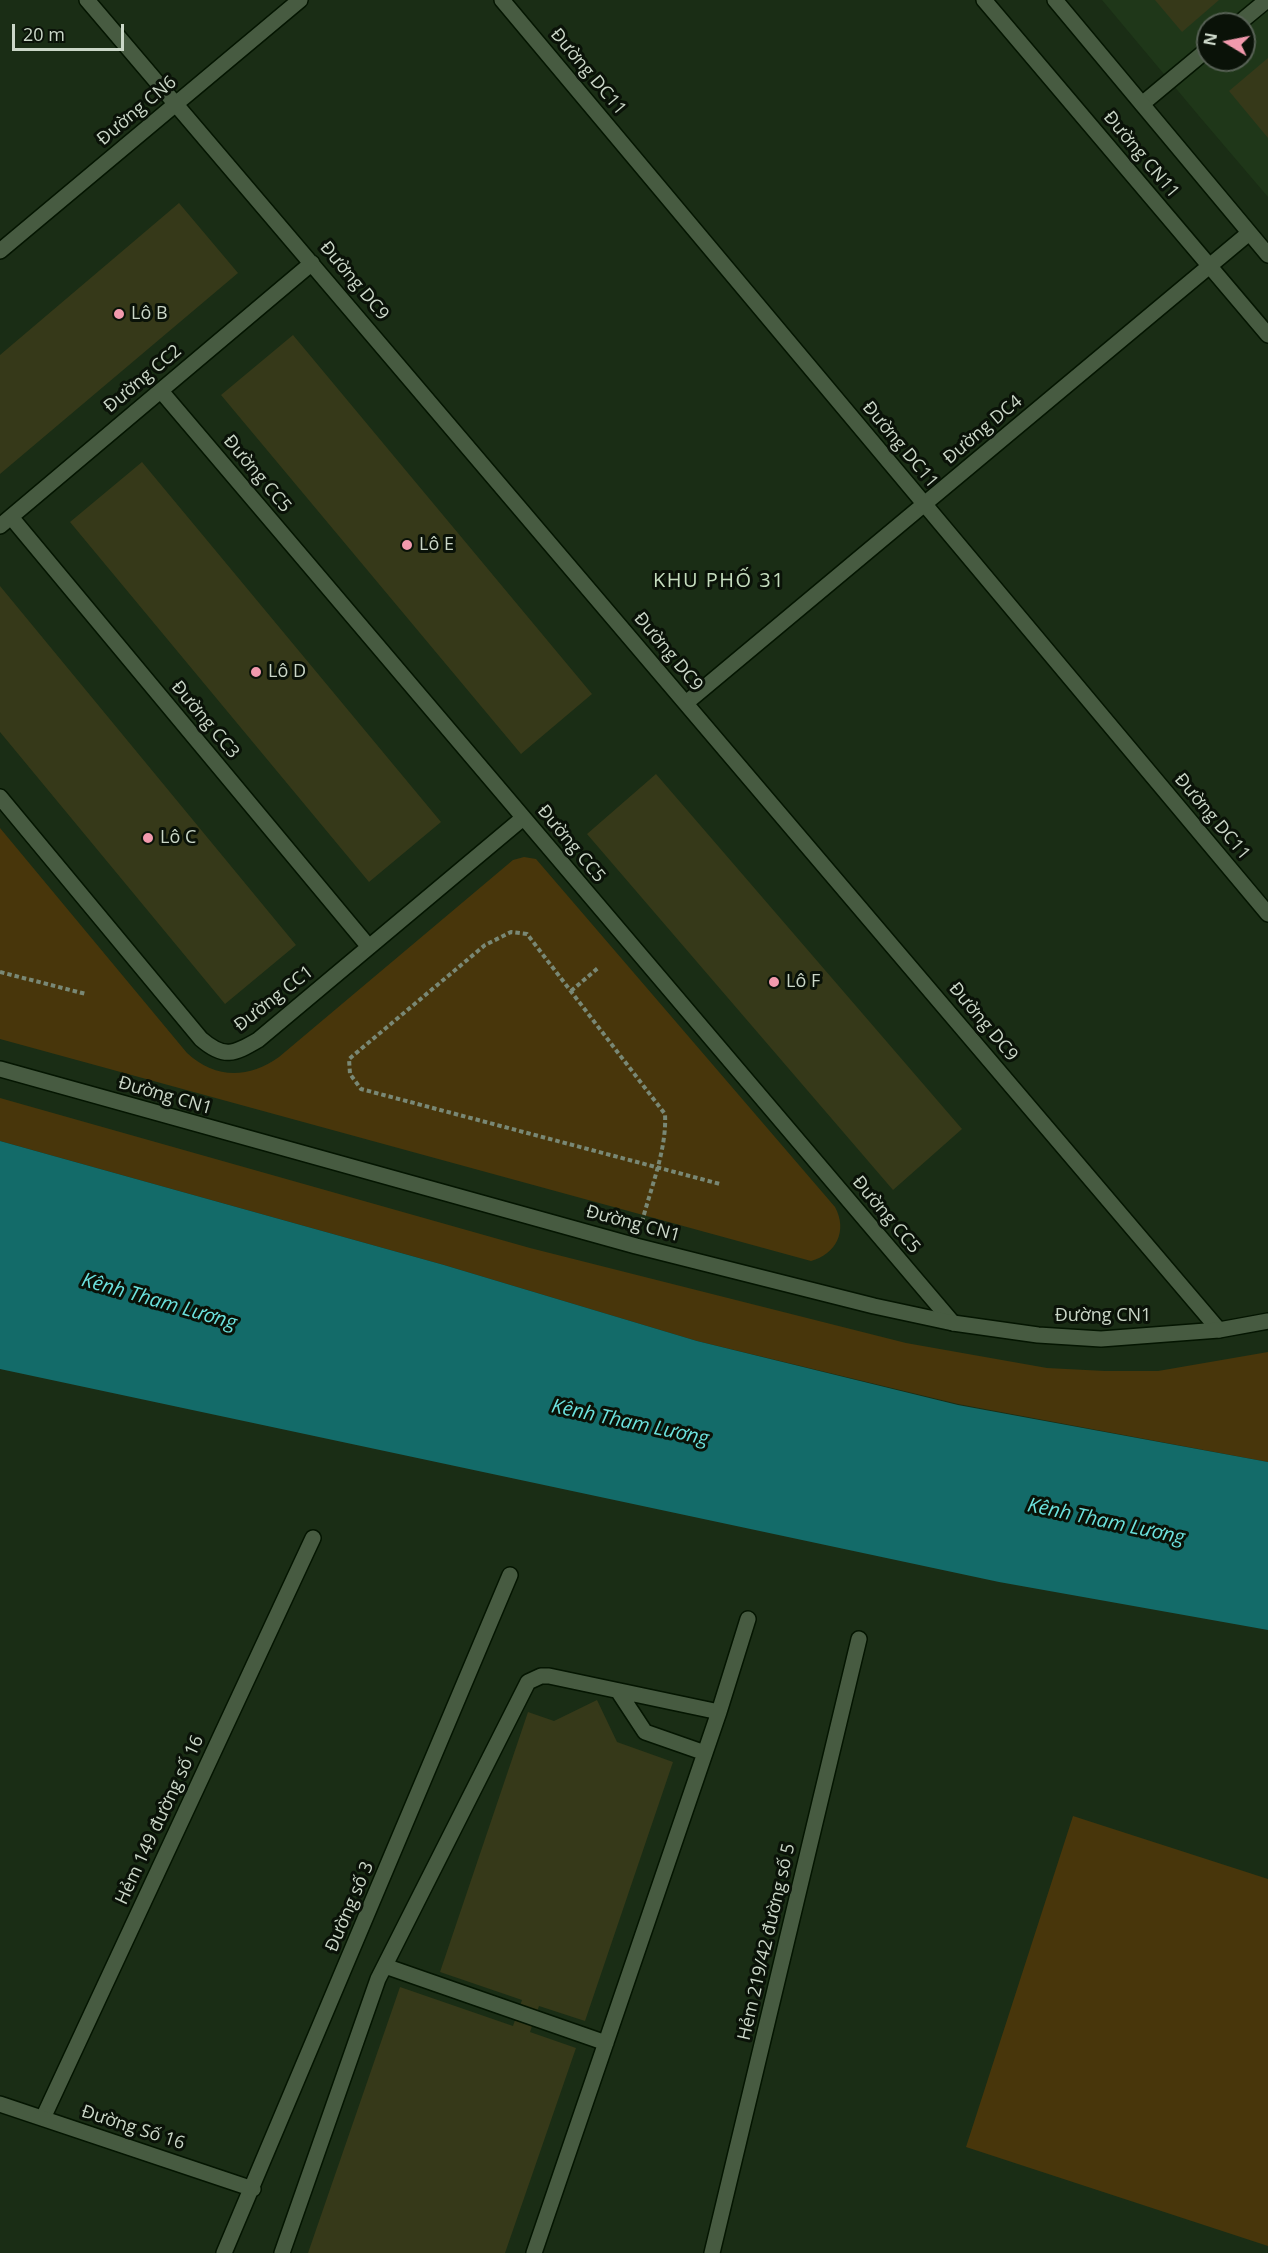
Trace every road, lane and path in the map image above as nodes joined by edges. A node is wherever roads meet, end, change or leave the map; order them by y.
1 (87, 0) edge
2 (300, 0) edge
3 (502, 0) edge
4 (984, 0) edge
5 (1055, 0) edge
6 (1267, 0) edge
7 (1252, 12) edge
8 (1196, 59) edge
9 (177, 103) junction
10 (1142, 104) junction
11 (1249, 233) junction
12 (0, 251) edge
13 (1268, 255) edge
14 (312, 263) junction
15 (1210, 267) junction
16 (1268, 335) edge
17 (161, 390) junction
18 (924, 505) junction
19 (5, 522) edge
20 (686, 703) junction
21 (0, 797) edge
22 (523, 818) junction
23 (1268, 914) edge
24 (369, 947) junction
25 (598, 968) dead end
26 (0, 972) edge
27 (571, 991) junction
28 (86, 994) dead end
29 (0, 1069) edge
30 (656, 1168) junction
31 (720, 1184) dead end
32 (636, 1245) junction
33 (1268, 1321) edge
34 (953, 1323) junction
35 (1219, 1330) junction
36 (313, 1538) dead end
37 (510, 1575) dead end
38 (748, 1619) dead end
39 (859, 1640) dead end
40 (618, 1691) junction
41 (719, 1712) junction
42 (705, 1753) junction
43 (384, 1966) junction
44 (606, 2043) junction
45 (0, 2104) edge
46 (43, 2118) junction
47 (253, 2189) junction
48 (224, 2253) edge
49 (282, 2253) edge
50 (534, 2253) edge
51 (712, 2253) edge

1 - 9 street, Đường DC9
2 - 9 street, Đường CN6
3 - 18 street, Đường DC11
4 - 15 street, Đường CN11
5 - 10 street, Đường CN11
6 - 7 street
8 - 10 street
9 - 12 street, Đường CN6
9 - 14 street, Đường DC9
10 - 11 street, Đường CN11
11 - 13 street, Đường CN11
11 - 15 street, Đường DC4
14 - 17 street, Đường CC2
14 - 20 street, Đường DC9
15 - 16 street, Đường CN11
15 - 18 street, Đường DC4
17 - 19 street, Đường CC2
17 - 22 street, Đường CC5
18 - 20 street, Đường DC4
18 - 23 street, Đường DC11
19 - 24 street, Đường CC3
20 - 35 street, Đường DC9
21 - 24 street, Đường CC1
22 - 24 street, Đường CC1
22 - 34 street, Đường CC5
25 - 27 path
26 - 28 path
27 - 30 path
27 - 30 path
29 - 32 street, Đường CN1
30 - 31 path
30 - 32 path
32 - 34 street, Đường CN1
33 - 35 street, Đường CN1
34 - 35 street, Đường CN1
36 - 46 street, Hẻm 149 đường số 16
37 - 47 street, Đường số 3
38 - 41 street
39 - 51 street, Hẻm 219/42 đường số 5
40 - 41 street
40 - 42 street
40 - 43 street
41 - 42 street
42 - 44 street
43 - 44 street
43 - 49 street
44 - 50 street
45 - 46 street, Đường Số 16
46 - 47 street, Đường Số 16
47 - 48 street, Đường số 3

